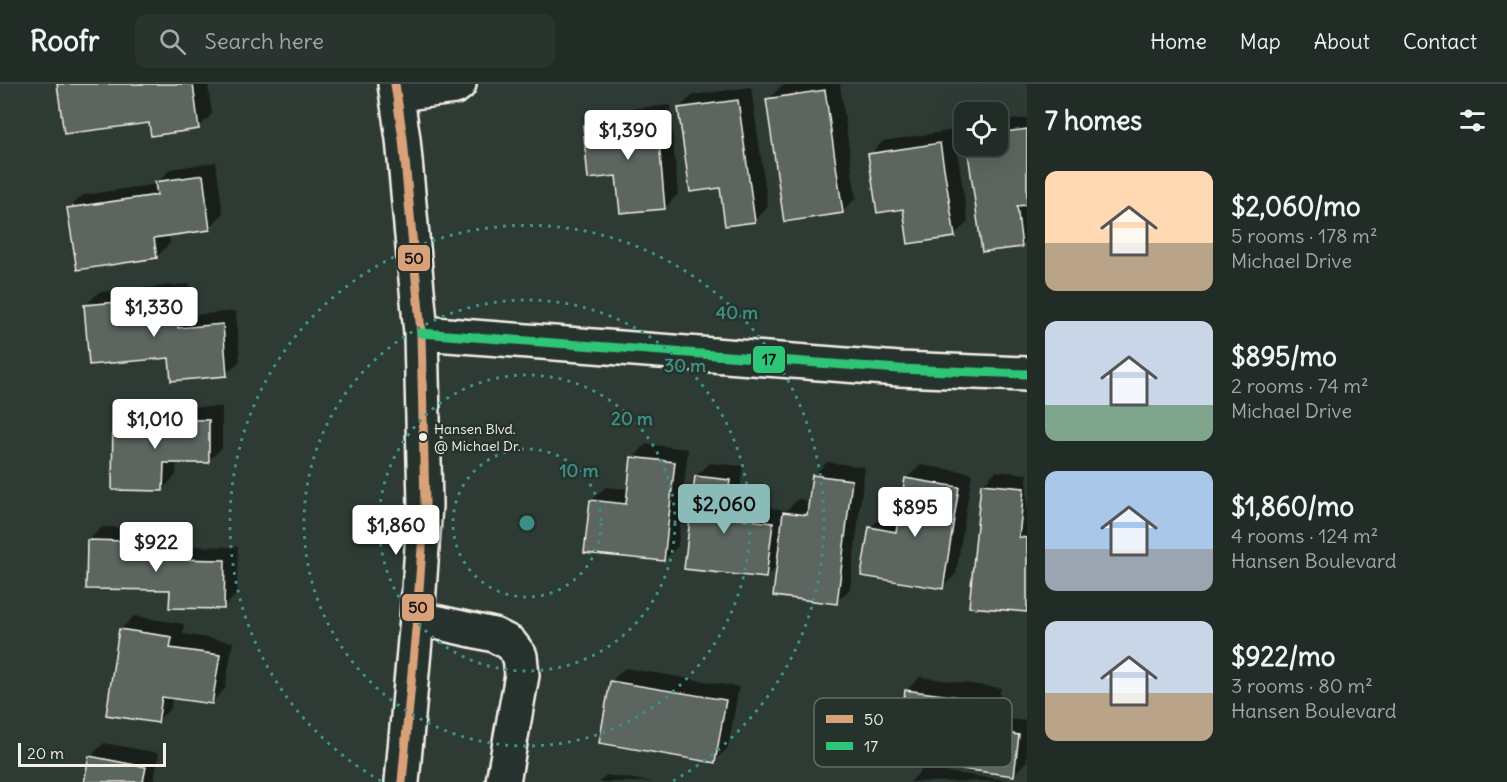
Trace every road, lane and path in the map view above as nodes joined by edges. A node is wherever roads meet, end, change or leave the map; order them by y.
1 (459, 84) edge
2 (396, 89) edge
3 (420, 333) junction
4 (1027, 374) edge
5 (417, 618) junction
6 (402, 782) edge
7 (502, 782) edge

1 - 2 street
2 - 3 street
3 - 4 street
3 - 5 street
5 - 6 street
5 - 7 street

